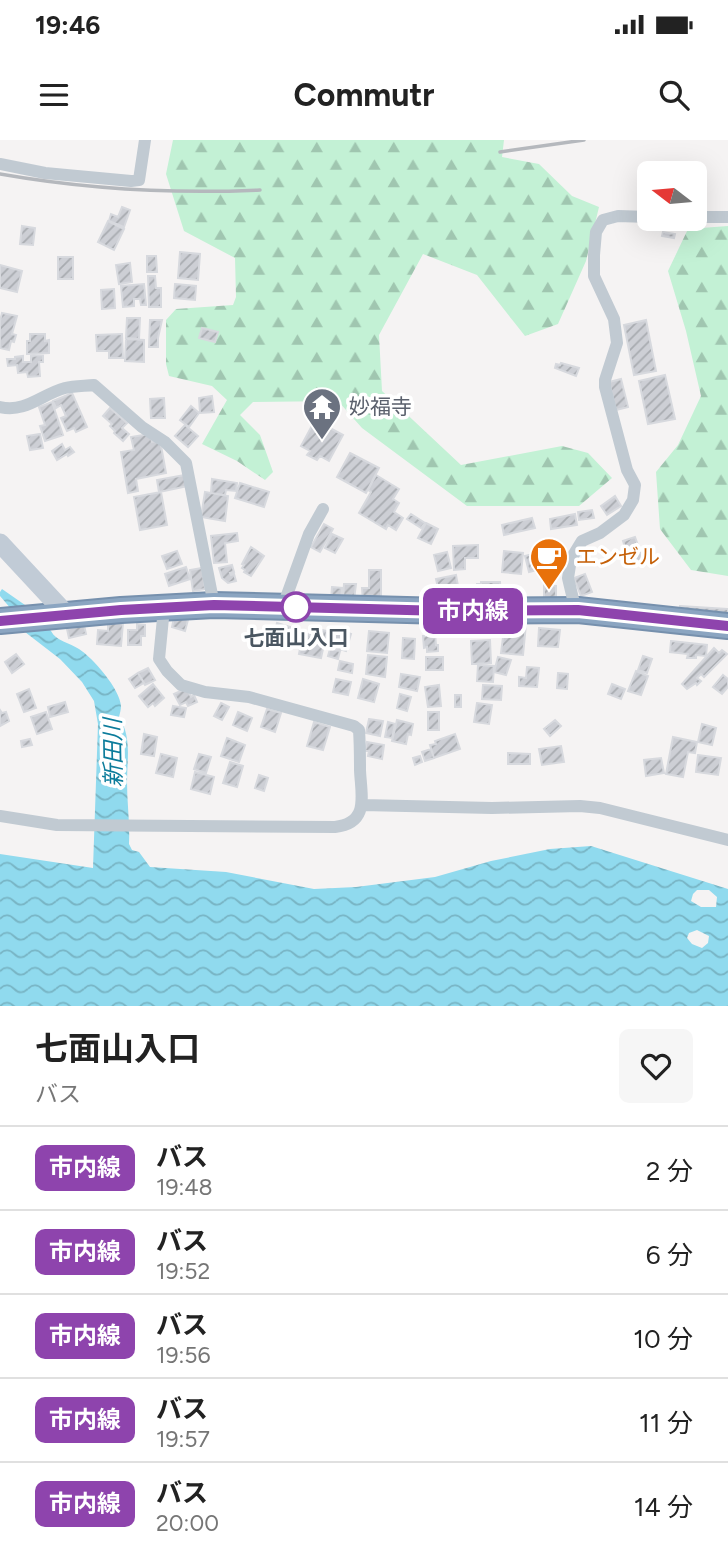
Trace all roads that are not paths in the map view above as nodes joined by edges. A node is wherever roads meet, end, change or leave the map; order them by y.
1 (145, 140) edge
2 (0, 164) edge
3 (637, 217) edge
4 (707, 217) edge
5 (728, 217) edge
6 (1, 412) edge
7 (323, 509) dead end
8 (0, 543) edge
9 (214, 605) junction
10 (283, 607) junction
11 (164, 608) junction
12 (578, 610) junction
13 (56, 615) junction
14 (8, 621) edge
15 (728, 626) edge
16 (363, 804) junction
17 (0, 816) edge
18 (728, 840) edge

1 - 2 street
3 - 12 street
4 - 5 street
6 - 9 street
7 - 10 street
8 - 13 street
9 - 10 highway
9 - 11 highway
10 - 12 highway
11 - 13 highway
11 - 16 street
12 - 15 highway
13 - 14 highway
16 - 17 street
16 - 18 street

